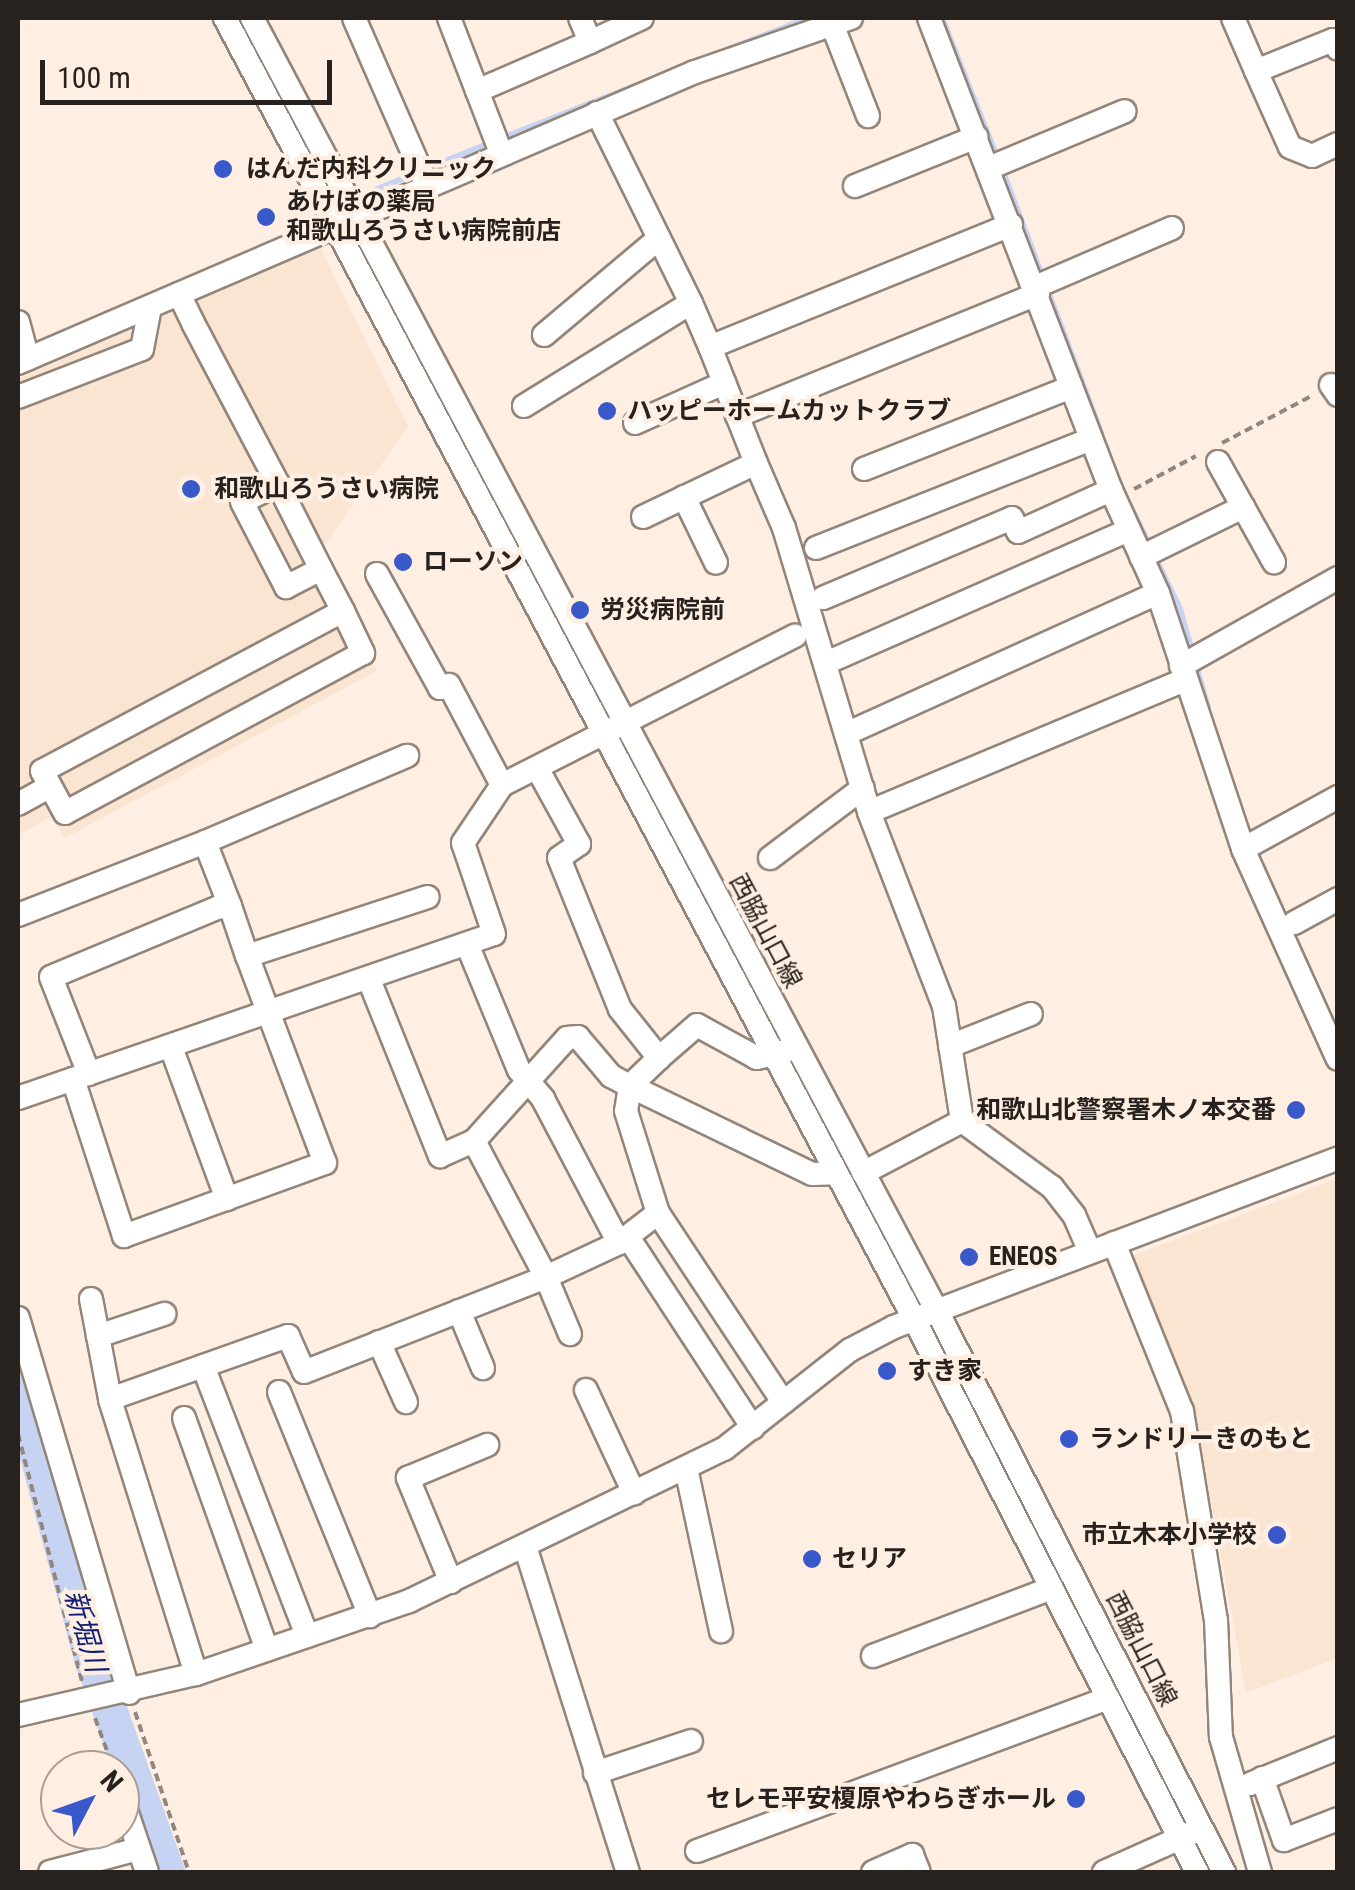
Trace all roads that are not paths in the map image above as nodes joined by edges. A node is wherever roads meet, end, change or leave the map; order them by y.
1 (225, 18) edge
2 (252, 18) edge
3 (354, 18) edge
4 (449, 18) edge
5 (580, 18) edge
6 (642, 18) edge
7 (929, 18) edge
8 (1234, 18) edge
9 (841, 21) edge
10 (590, 42) junction
11 (1338, 49) edge
12 (1256, 71) junction
13 (478, 91) junction
14 (1125, 111) dead end
15 (596, 113) junction
16 (868, 116) dead end
17 (976, 137) junction
18 (497, 142) junction
19 (1338, 144) edge
20 (999, 164) junction
21 (423, 174) junction
22 (854, 186) dead end
23 (346, 220) junction
24 (1011, 224) junction
25 (1172, 228) dead end
26 (659, 238) junction
27 (1044, 286) junction
28 (179, 294) junction
29 (691, 303) junction
30 (150, 307) junction
31 (18, 322) edge
32 (544, 335) dead end
33 (710, 347) junction
34 (22, 361) edge
35 (724, 383) junction
36 (1072, 388) junction
37 (18, 397) edge
38 (524, 406) dead end
39 (737, 416) junction
40 (636, 423) dead end
41 (1091, 440) junction
42 (1212, 454) road end
43 (756, 464) junction
44 (864, 469) dead end
45 (278, 484) junction
46 (1111, 490) junction
47 (684, 497) junction
48 (1243, 506) junction
49 (643, 516) dead end
50 (1129, 530) junction
51 (816, 548) dead end
52 (1151, 553) junction
53 (1274, 562) dead end
54 (716, 564) dead end
55 (321, 569) junction
56 (377, 574) dead end
57 (1338, 578) edge
58 (1158, 594) junction
59 (822, 598) dead end
60 (342, 611) junction
61 (795, 636) dead end
62 (835, 659) dead end
63 (1189, 666) junction
64 (615, 728) junction
65 (848, 733) junction
66 (407, 756) dead end
67 (537, 768) junction
68 (46, 778) junction
69 (502, 786) junction
70 (864, 788) junction
71 (1338, 798) edge
72 (18, 804) edge
73 (869, 812) junction
74 (204, 842) junction
75 (1250, 846) junction
76 (770, 858) dead end
77 (428, 897) dead end
78 (1338, 900) edge
79 (230, 906) junction
80 (18, 915) edge
81 (1294, 923) dead end
82 (467, 944) junction
83 (247, 956) junction
84 (370, 982) junction
85 (1031, 1014) dead end
86 (265, 1017) junction
87 (950, 1046) junction
88 (171, 1048) junction
89 (784, 1052) junction
90 (659, 1058) junction
91 (1338, 1059) edge
92 (81, 1077) junction
93 (528, 1082) junction
94 (630, 1086) junction
95 (18, 1098) edge
96 (962, 1121) junction
97 (474, 1141) junction
98 (1338, 1158) edge
99 (836, 1173) junction
100 (863, 1173) junction
101 (228, 1198) junction
102 (658, 1213) junction
103 (623, 1240) junction
104 (1114, 1243) junction
105 (1090, 1252) junction
106 (546, 1277) junction
107 (91, 1299) dead end
108 (459, 1311) junction
109 (937, 1311) junction
110 (164, 1314) dead end
111 (18, 1318) edge
112 (914, 1319) junction
113 (570, 1334) dead end
114 (98, 1336) junction
115 (379, 1342) junction
116 (203, 1366) junction
117 (483, 1368) dead end
118 (586, 1390) dead end
119 (280, 1392) dead end
120 (110, 1399) junction
121 (406, 1402) dead end
122 (782, 1402) junction
123 (184, 1418) dead end
124 (753, 1428) junction
125 (487, 1444) dead end
126 (686, 1468) junction
127 (634, 1493) junction
128 (525, 1546) junction
129 (451, 1582) junction
130 (1052, 1588) junction
131 (370, 1616) junction
132 (721, 1631) dead end
133 (308, 1636) junction
134 (267, 1650) junction
135 (873, 1656) dead end
136 (196, 1674) junction
137 (125, 1694) junction
138 (1108, 1698) junction
139 (18, 1715) edge
140 (691, 1741) dead end
141 (1338, 1748) edge
142 (595, 1773) junction
143 (1262, 1778) junction
144 (1234, 1792) junction
145 (1338, 1819) edge
146 (1192, 1834) junction
147 (132, 1850) edge
148 (697, 1852) dead end
149 (50, 1872) edge
150 (628, 1872) edge
151 (873, 1872) edge
152 (919, 1872) edge
153 (1104, 1872) edge
154 (1197, 1872) edge
155 (1224, 1872) edge
156 (1260, 1872) edge

1 - 23 street, 西脇山口線
2 - 23 street, 西脇山口線
3 - 21 street
4 - 13 street
5 - 10 street
6 - 10 street
7 - 17 street
8 - 12 street
9 - 15 street
9 - 16 street
10 - 13 street
11 - 12 street
12 - 19 street
13 - 18 street
14 - 20 street
15 - 18 street
15 - 26 street
17 - 20 street
17 - 22 street
18 - 21 street
20 - 24 street
21 - 23 street
23 - 28 street
23 - 64 street, 西脇山口線
24 - 27 street
24 - 33 street
25 - 27 street
26 - 29 street
26 - 32 street
27 - 36 street
27 - 39 street
28 - 30 street
28 - 45 street
29 - 33 street
29 - 38 street
30 - 34 street
30 - 37 street
31 - 34 street
33 - 35 street
35 - 39 street
35 - 40 street
36 - 41 street
36 - 44 street
39 - 43 street
41 - 46 street
41 - 51 street
42 - 48 street
43 - 47 street
43 - 65 street
45 - 55 street
45 - 55 street
46 - 50 street
46 - 59 street
47 - 49 street
47 - 54 street
48 - 52 street
48 - 53 street
50 - 52 street
50 - 62 street
52 - 58 street
55 - 60 street
56 - 69 street
57 - 63 street
58 - 63 street
58 - 65 street
60 - 68 street
60 - 68 street
61 - 64 street
63 - 73 street
63 - 75 street
64 - 67 street
64 - 89 street, 西脇山口線
65 - 70 street
66 - 74 street
67 - 69 street
67 - 90 street
68 - 72 street
69 - 82 street
70 - 73 street
70 - 76 street
71 - 75 street
73 - 87 street
74 - 79 street
74 - 80 street
75 - 91 street
77 - 83 street
78 - 81 street
79 - 83 street
79 - 92 street
82 - 84 street
82 - 93 street
83 - 86 street
84 - 86 street
84 - 97 street
85 - 87 street
86 - 88 street
86 - 101 street
87 - 96 street
88 - 92 street
88 - 101 street
89 - 90 street
89 - 99 street, 西脇山口線
89 - 100 street, 西脇山口線
90 - 94 street
92 - 95 street
92 - 101 street
93 - 94 street
93 - 97 street
93 - 103 street
94 - 99 street
94 - 102 street
96 - 100 street
96 - 105 street
97 - 106 street
98 - 104 street
99 - 112 street, 西脇山口線
100 - 109 street, 西脇山口線
102 - 103 street
102 - 122 street
103 - 106 street
103 - 124 street
104 - 105 street
104 - 144 street
105 - 109 street
106 - 108 street
106 - 113 street
107 - 114 street
108 - 115 street
108 - 117 street
109 - 112 street
109 - 146 street, 西脇山口線
110 - 114 street
111 - 137 street
112 - 122 street
112 - 130 street, 西脇山口線
114 - 120 street
115 - 116 street
115 - 121 street
116 - 120 street
116 - 133 street
118 - 127 street
119 - 131 street
120 - 136 street
122 - 124 street
123 - 134 street
124 - 126 street
125 - 129 street
126 - 127 street
126 - 132 street
127 - 128 street
128 - 129 street
128 - 142 street
129 - 131 street
130 - 135 street
130 - 138 street, 西脇山口線
131 - 133 street
133 - 134 street
134 - 136 street
136 - 137 street
137 - 139 street
138 - 146 street, 西脇山口線
138 - 148 street
140 - 142 street
141 - 143 street
142 - 150 street
143 - 144 street
143 - 145 street
144 - 156 street
146 - 153 street
146 - 154 street, 西脇山口線
146 - 155 street, 西脇山口線
147 - 149 street
151 - 152 street

